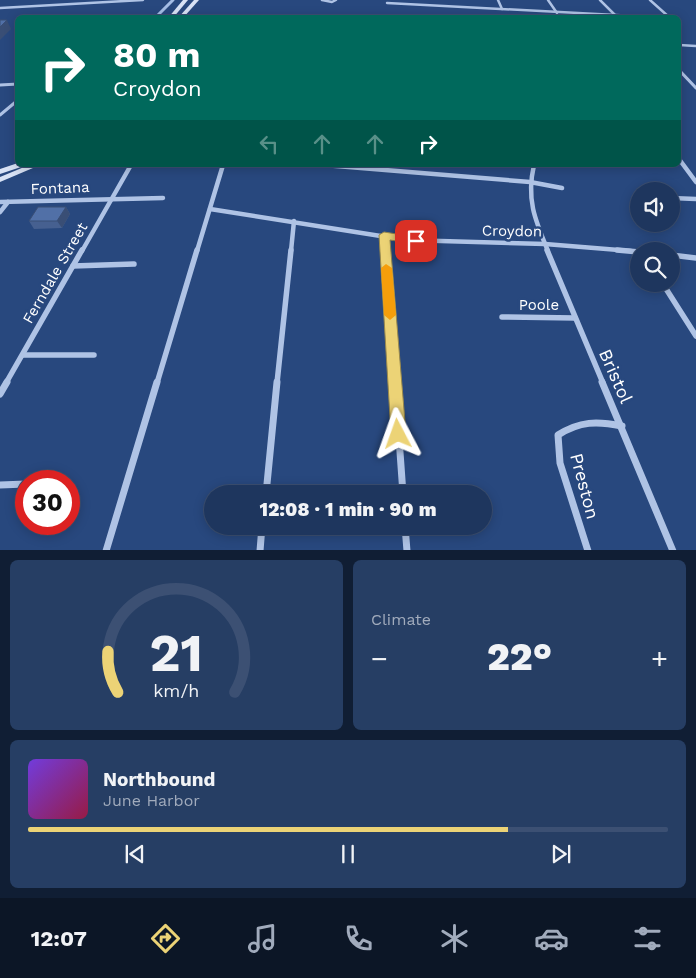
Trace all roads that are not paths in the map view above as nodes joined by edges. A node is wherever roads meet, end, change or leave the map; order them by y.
1 (143, 0) edge
2 (186, 0) edge
3 (197, 0) edge
4 (322, 0) edge
5 (336, 0) edge
6 (441, 0) edge
7 (498, 0) edge
8 (548, 0) edge
9 (600, 0) edge
10 (650, 0) edge
11 (394, 1) edge
12 (387, 2) dead end
13 (442, 5) junction
14 (0, 8) edge
15 (502, 9) junction
16 (557, 13) junction
17 (173, 15) edge
18 (183, 15) edge
19 (596, 15) edge
20 (614, 15) edge
21 (669, 15) edge
22 (681, 45) edge
23 (696, 46) edge
24 (681, 72) edge
25 (15, 84) edge
26 (0, 85) edge
27 (696, 88) edge
28 (15, 102) edge
29 (0, 115) edge
30 (681, 162) edge
31 (15, 166) edge
32 (31, 167) edge
33 (131, 167) edge
34 (222, 167) edge
35 (348, 167) edge
36 (534, 167) edge
37 (0, 172) edge
38 (0, 180) edge
39 (530, 182) junction
40 (696, 182) edge
41 (562, 188) dead end
42 (113, 198) junction
43 (164, 198) dead end
44 (680, 199) edge
45 (696, 200) edge
46 (0, 202) edge
47 (8, 202) junction
48 (210, 209) junction
49 (0, 212) edge
50 (294, 221) junction
51 (384, 235) junction
52 (545, 244) junction
53 (630, 251) edge
54 (680, 256) edge
55 (696, 258) edge
56 (134, 264) dead end
57 (73, 266) junction
58 (669, 292) edge
59 (502, 317) dead end
60 (575, 318) junction
61 (696, 336) edge
62 (23, 355) junction
63 (94, 355) dead end
64 (0, 394) edge
65 (622, 426) junction
66 (15, 484) edge
67 (0, 485) edge
68 (267, 485) edge
69 (402, 485) edge
70 (261, 535) edge
71 (406, 535) edge
72 (106, 550) edge
73 (260, 550) edge
74 (407, 550) edge
75 (588, 550) edge
76 (673, 550) edge

1 - 14 street
2 - 17 street
3 - 18 street
4 - 5 street
6 - 13 street
7 - 15 street
8 - 16 street
9 - 20 street
10 - 21 street
11 - 12 street
11 - 13 street
13 - 15 street
15 - 16 street
16 - 19 street
22 - 23 street
24 - 27 street
25 - 26 street
28 - 29 street
30 - 40 street
31 - 37 street
32 - 38 street
33 - 42 street, Ferndale Street
34 - 48 street
35 - 39 street
36 - 39 street, Bristol
39 - 41 street
39 - 52 street, Bristol
42 - 43 street, Fontana
42 - 47 street, Fontana
42 - 57 street, Ferndale Street
44 - 45 street
46 - 47 street, Fontana
47 - 49 street
48 - 50 street, Croydon
48 - 72 street
50 - 51 street, Croydon
50 - 68 street
51 - 52 street, Croydon
51 - 69 street
52 - 53 street, Croydon
52 - 60 street, Bristol
54 - 55 street
56 - 57 street
57 - 62 street, Ferndale Street
58 - 61 street
59 - 60 street, Poole
60 - 65 street, Bristol
62 - 63 street
62 - 64 street, Ferndale Street
65 - 75 street, Preston
65 - 76 street, Bristol
66 - 67 street
70 - 73 street
71 - 74 street

